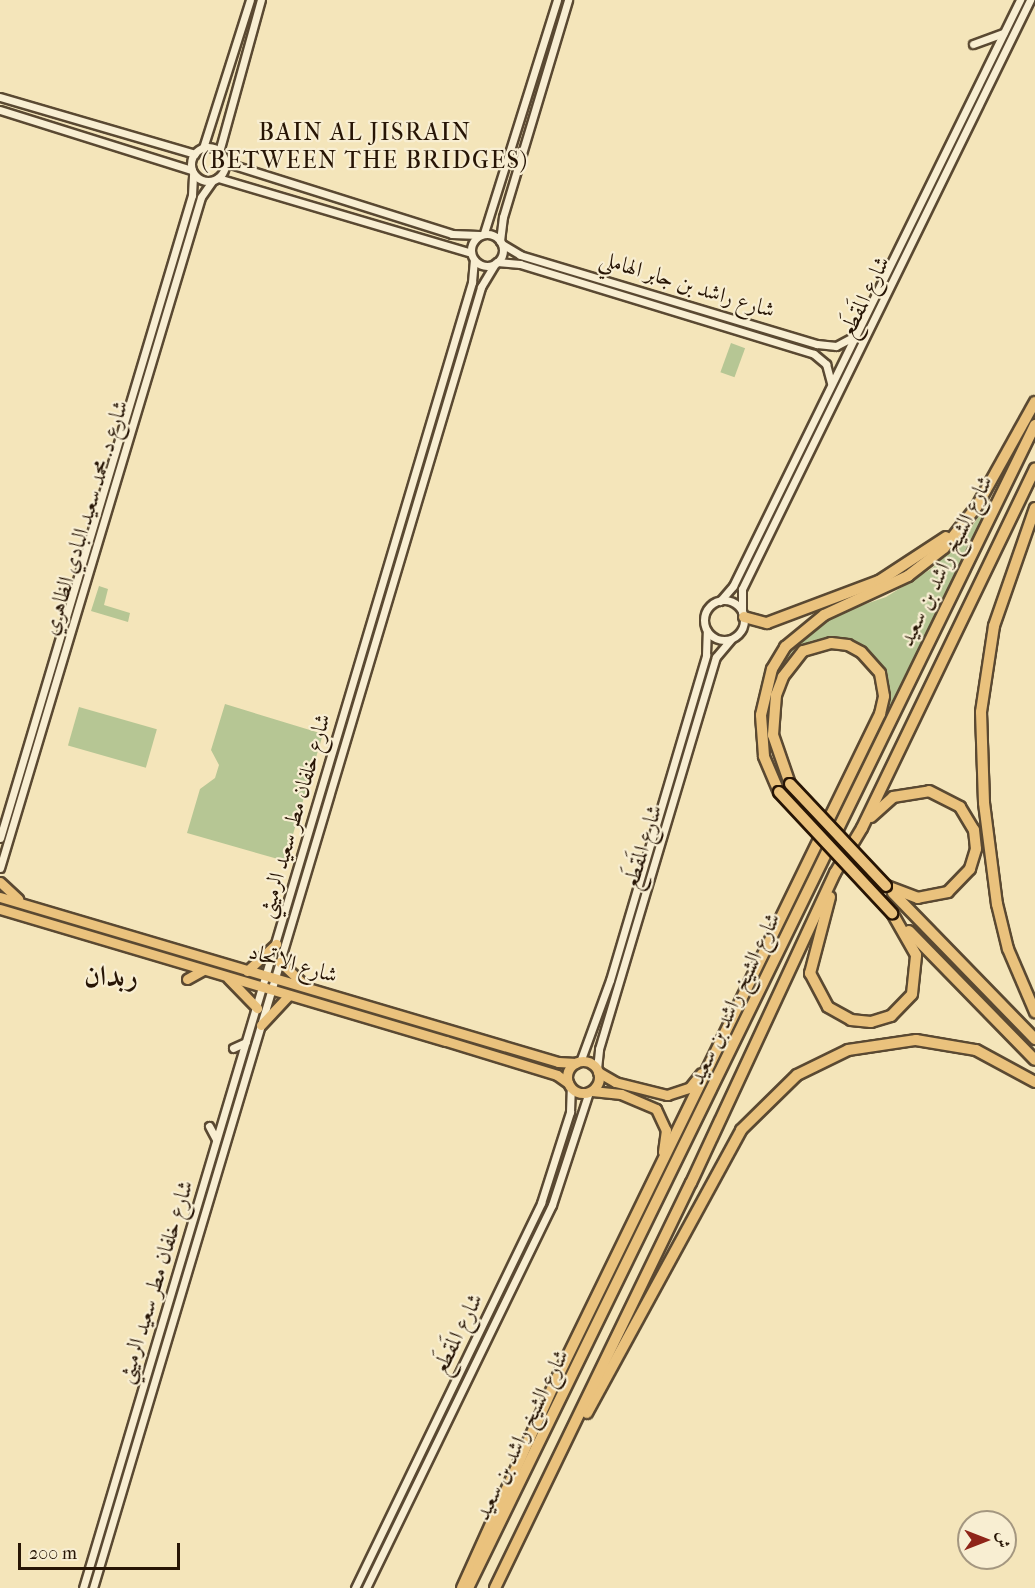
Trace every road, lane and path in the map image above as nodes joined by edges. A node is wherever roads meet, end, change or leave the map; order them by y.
1 (250, 0) edge
2 (261, 0) edge
3 (557, 0) edge
4 (568, 0) edge
5 (1020, 0) edge
6 (1030, 0) edge
7 (1003, 33) junction
8 (973, 44) dead end
9 (0, 97) edge
10 (0, 110) edge
11 (203, 148) junction
12 (219, 152) junction
13 (195, 154) junction
14 (224, 162) junction
15 (192, 171) junction
16 (215, 179) junction
17 (917, 208) junction
18 (335, 209) junction
19 (332, 218) dead end
20 (482, 234) junction
21 (501, 242) junction
22 (908, 252) junction
23 (472, 256) junction
24 (894, 257) junction
25 (496, 263) junction
26 (892, 283) junction
27 (152, 330) junction
28 (858, 330) junction
29 (161, 332) junction
30 (760, 338) junction
31 (817, 344) junction
32 (830, 387) junction
33 (437, 400) junction
34 (1035, 402) edge
35 (446, 403) junction
36 (1035, 425) edge
37 (1035, 468) edge
38 (1035, 508) edge
39 (971, 514) junction
40 (720, 601) junction
41 (743, 615) junction
42 (707, 631) junction
43 (731, 639) junction
44 (27, 765) junction
45 (862, 828) junction
46 (0, 838) edge
47 (305, 844) junction
48 (314, 846) junction
49 (0, 868) edge
50 (835, 873) junction
51 (0, 882) edge
52 (886, 886) junction
53 (0, 897) edge
54 (22, 902) junction
55 (2, 912) edge
56 (892, 913) junction
57 (276, 944) junction
58 (280, 962) junction
59 (203, 970) junction
60 (248, 971) junction
61 (226, 976) junction
62 (270, 978) junction
63 (187, 979) dead end
64 (267, 989) junction
65 (312, 990) junction
66 (288, 995) junction
67 (257, 1008) junction
68 (1035, 1012) edge
69 (261, 1025) junction
70 (1035, 1039) edge
71 (246, 1042) junction
72 (720, 1044) junction
73 (233, 1048) dead end
74 (1035, 1060) edge
75 (578, 1062) junction
76 (598, 1070) junction
77 (1035, 1082) edge
78 (570, 1085) junction
79 (591, 1092) junction
80 (209, 1126) dead end
81 (216, 1139) junction
82 (651, 1184) junction
83 (176, 1278) junction
84 (184, 1281) junction
85 (132, 1425) junction
86 (141, 1428) junction
87 (428, 1437) junction
88 (428, 1460) junction
89 (531, 1513) junction
90 (524, 1529) junction
91 (83, 1588) edge
92 (93, 1588) edge
93 (356, 1588) edge
94 (366, 1588) edge
95 (462, 1588) edge
96 (468, 1588) edge
97 (495, 1588) edge
98 (500, 1588) edge

1 - 11 street
2 - 12 street
3 - 20 street
4 - 21 street
5 - 7 street, شارع المَقطَع
6 - 22 street, شارع المَقطَع
7 - 8 street
7 - 17 street, شارع المَقطَع
9 - 13 street
10 - 15 street
11 - 12 street
11 - 13 street
12 - 14 street
13 - 15 street
14 - 16 street
14 - 20 street
15 - 16 street
15 - 27 street, شارع د. محمد سعيد البادي الظاهري
16 - 18 street
16 - 29 street, شارع د. محمد سعيد البادي الظاهري
17 - 22 street
17 - 24 street, شارع المَقطَع
18 - 19 street
18 - 23 street
20 - 21 street, شارع راشد بن جابر الهاملي
20 - 23 street, شارع خلفان مطر سعيد الرميثي
21 - 25 street, شارع خلفان مطر سعيد الرميثي
21 - 31 street, شارع راشد بن جابر الهاملي
22 - 26 street, شارع المَقطَع
23 - 25 street, شارع راشد بن جابر الهاملي
23 - 33 street, شارع خلفان مطر سعيد الرميثي
24 - 26 street
24 - 28 street, شارع المَقطَع
25 - 30 street, شارع راشد بن جابر الهاملي
25 - 35 street, شارع خلفان مطر سعيد الرميثي
26 - 41 street, شارع المَقطَع
27 - 29 street
27 - 44 street, شارع د. محمد سعيد البادي الظاهري
28 - 31 street, شارع راشد بن جابر الهاملي
28 - 32 street, شارع المَقطَع
29 - 44 street, شارع د. محمد سعيد البادي الظاهري
30 - 31 street
30 - 32 street, شارع راشد بن جابر الهاملي
32 - 40 street, شارع المَقطَع
33 - 35 street
33 - 47 street, شارع خلفان مطر سعيد الرميثي
34 - 39 highway
35 - 48 street, شارع خلفان مطر سعيد الرميثي
36 - 96 highway, شارع الشيخ راشد بن سعيد
37 - 45 highway, شارع الشيخ راشد بن سعيد
38 - 68 highway
39 - 41 highway
39 - 56 highway, bridge
40 - 41 street
40 - 42 street
41 - 43 street
42 - 43 street
42 - 75 street, شارع المَقطَع
43 - 76 street, شارع المَقطَع
44 - 46 street, شارع د. محمد سعيد البادي الظاهري
44 - 49 street, شارع د. محمد سعيد البادي الظاهري
45 - 50 highway, شارع الشيخ راشد بن سعيد
45 - 52 highway
47 - 48 street
47 - 57 street, شارع خلفان مطر سعيد الرميثي
48 - 58 street, شارع خلفان مطر سعيد الرميثي
50 - 56 highway
50 - 89 highway, شارع الشيخ راشد بن سعيد
51 - 54 main road
52 - 70 highway
52 - 72 highway, bridge
53 - 54 main road, شارع الاتحاد
54 - 60 main road, شارع الاتحاد
55 - 59 main road, شارع الاتحاد
56 - 74 highway
57 - 60 main road
57 - 62 street, شارع خلفان مطر سعيد الرميثي
58 - 62 street, شارع خلفان مطر سعيد الرميثي
58 - 65 main road
59 - 61 main road, شارع الاتحاد
59 - 63 main road
60 - 62 main road, شارع الاتحاد
61 - 64 main road, شارع الاتحاد
61 - 67 main road
62 - 64 street, شارع خلفان مطر سعيد الرميثي
62 - 65 main road, شارع الاتحاد
64 - 66 main road, شارع الاتحاد
64 - 67 street, شارع خلفان مطر سعيد الرميثي
64 - 69 street, شارع خلفان مطر سعيد الرميثي
65 - 75 main road, شارع الاتحاد
66 - 69 main road
66 - 78 main road, شارع الاتحاد
67 - 71 street, شارع خلفان مطر سعيد الرميثي
69 - 84 street, شارع خلفان مطر سعيد الرميثي
71 - 73 street
71 - 81 street, شارع خلفان مطر سعيد الرميثي
72 - 76 main road
72 - 82 highway
75 - 76 main road, شارع الاتحاد
75 - 78 main road
76 - 79 main road
77 - 89 highway
78 - 79 main road, شارع الاتحاد
78 - 87 street, شارع المَقطَع
79 - 82 main road
79 - 88 street, شارع المَقطَع
80 - 81 street
81 - 83 street, شارع خلفان مطر سعيد الرميثي
82 - 95 highway
83 - 84 street
83 - 85 street, شارع خلفان مطر سعيد الرميثي
84 - 86 street, شارع خلفان مطر سعيد الرميثي
85 - 86 street
85 - 91 street, شارع خلفان مطر سعيد الرميثي
86 - 92 street, شارع خلفان مطر سعيد الرميثي
87 - 88 street
87 - 93 street, شارع المَقطَع
88 - 94 street, شارع المَقطَع
89 - 90 highway, شارع الشيخ راشد بن سعيد
90 - 97 highway, شارع الشيخ راشد بن سعيد
90 - 98 highway

